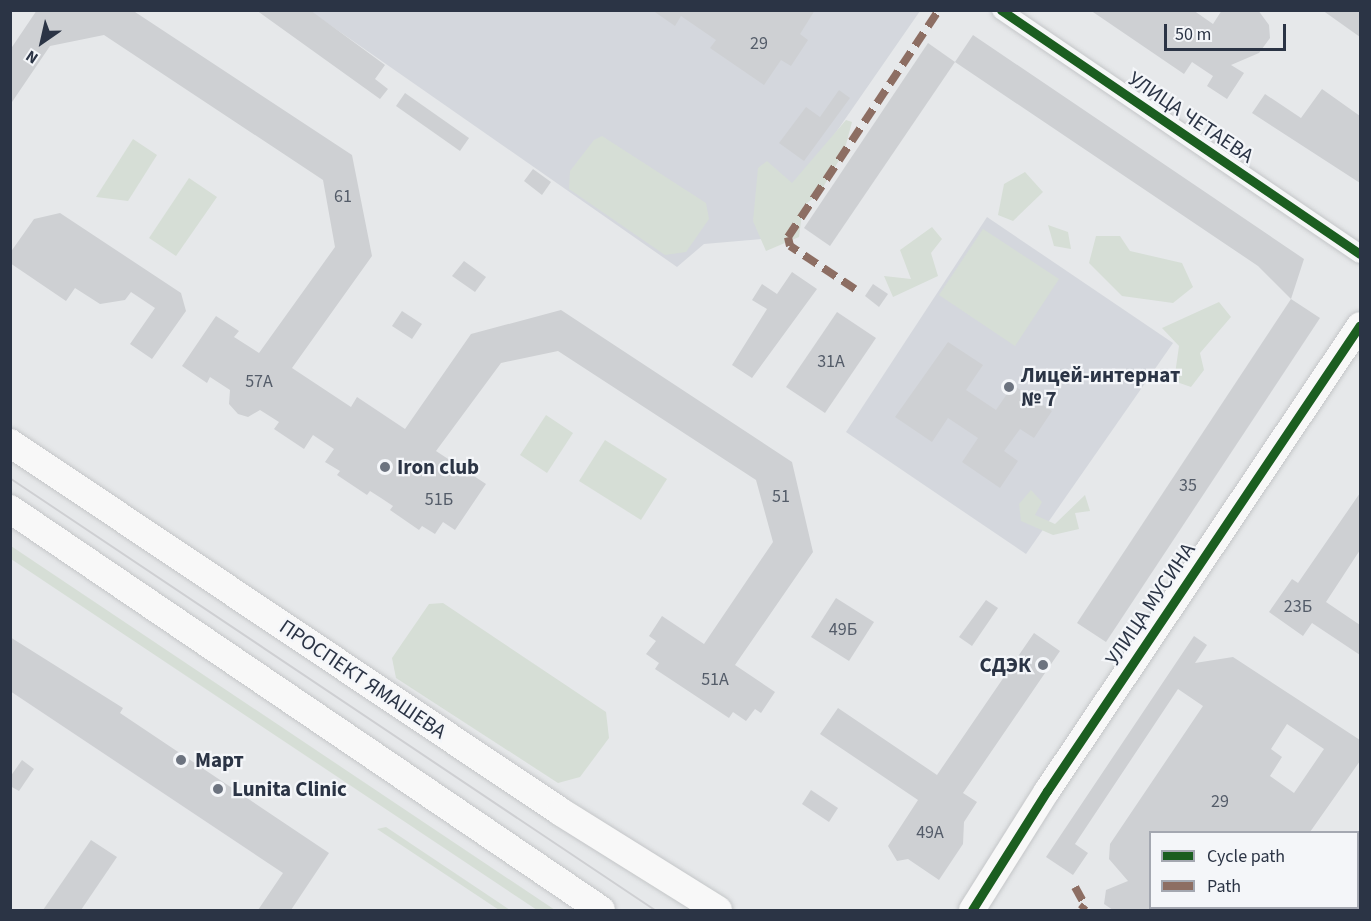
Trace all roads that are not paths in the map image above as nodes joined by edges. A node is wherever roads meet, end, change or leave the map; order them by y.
1 (1001, 10) edge
2 (1360, 254) edge
3 (1360, 325) edge
4 (10, 443) edge
5 (10, 509) edge
6 (972, 909) edge
7 (601, 910) edge
8 (718, 910) edge

1 - 2 street, УЛИЦА ЧЕТАЕВА
3 - 6 street, УЛИЦА МУСИНА
4 - 8 main road, ПРОСПЕКТ ЯМАШЕВА
5 - 7 main road

